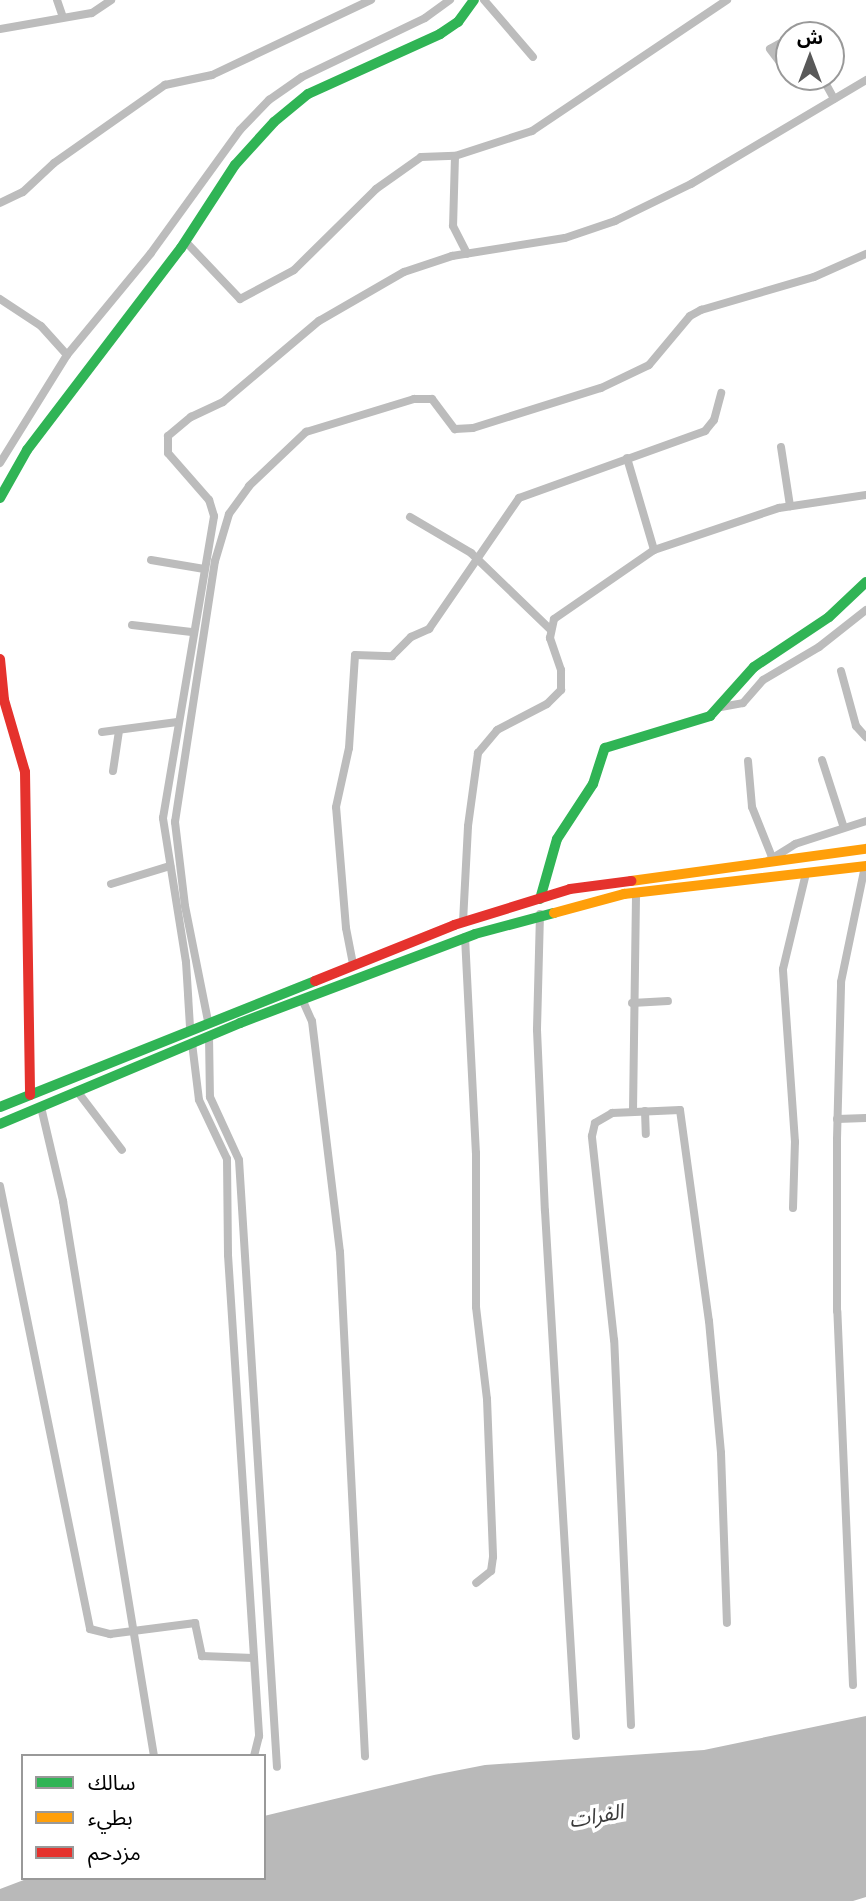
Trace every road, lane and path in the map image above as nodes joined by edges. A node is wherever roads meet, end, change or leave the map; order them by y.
1 (57, 0) edge
2 (111, 0) edge
3 (371, 0) edge
4 (450, 0) edge
5 (474, 0) edge
6 (484, 0) edge
7 (727, 0) edge
8 (63, 17) junction
9 (0, 29) edge
10 (533, 57) dead end
11 (866, 80) edge
12 (830, 91) edge
13 (834, 99) junction
14 (455, 156) junction
15 (0, 203) edge
16 (185, 241) junction
17 (467, 254) junction
18 (866, 254) edge
19 (0, 299) edge
20 (67, 355) junction
21 (721, 393) dead end
22 (781, 447) dead end
23 (627, 458) junction
24 (0, 463) edge
25 (866, 495) edge
26 (0, 498) edge
27 (790, 506) junction
28 (410, 517) dead end
29 (654, 550) junction
30 (475, 559) junction
31 (151, 560) dead end
32 (204, 569) junction
33 (866, 582) edge
34 (866, 610) edge
35 (132, 625) dead end
36 (550, 629) junction
37 (192, 632) junction
38 (798, 635) junction
39 (803, 656) junction
40 (0, 659) edge
41 (841, 671) dead end
42 (721, 707) junction
43 (177, 722) junction
44 (119, 730) junction
45 (102, 732) dead end
46 (866, 737) edge
47 (822, 760) dead end
48 (748, 761) dead end
49 (113, 771) dead end
50 (866, 821) edge
51 (844, 828) junction
52 (866, 849) edge
53 (770, 859) junction
54 (170, 866) junction
55 (865, 866) edge
56 (720, 867) junction
57 (806, 873) junction
58 (722, 883) junction
59 (111, 884) dead end
60 (636, 893) junction
61 (540, 899) junction
62 (540, 914) junction
63 (463, 922) junction
64 (465, 937) junction
65 (353, 964) junction
66 (309, 982) junction
67 (314, 995) junction
68 (302, 999) junction
69 (668, 1001) dead end
70 (632, 1003) junction
71 (208, 1021) junction
72 (190, 1027) junction
73 (209, 1036) junction
74 (192, 1043) junction
75 (77, 1091) junction
76 (30, 1095) junction
77 (0, 1107) edge
78 (41, 1107) junction
79 (633, 1111) junction
80 (645, 1111) junction
81 (866, 1118) edge
82 (837, 1119) junction
83 (0, 1124) edge
84 (646, 1134) dead end
85 (122, 1150) dead end
86 (0, 1186) edge
87 (793, 1208) dead end
88 (476, 1583) dead end
89 (727, 1623) dead end
90 (133, 1631) junction
91 (253, 1658) junction
92 (853, 1685) dead end
93 (631, 1725) dead end
94 (576, 1736) dead end
95 (154, 1754) edge
96 (254, 1754) edge
97 (365, 1756) dead end
98 (277, 1768) dead end

1 - 8 street
2 - 8 street
3 - 15 street
4 - 20 street
5 - 16 main road
6 - 10 street
7 - 14 street
8 - 9 street
11 - 13 street
12 - 13 street
13 - 17 street
14 - 16 street
14 - 17 street
16 - 26 main road
17 - 32 street
18 - 71 street
19 - 20 street
20 - 24 street
21 - 23 street
22 - 27 street
23 - 29 street
23 - 30 street
25 - 27 street
27 - 29 street
28 - 30 street
29 - 36 street
30 - 36 street
30 - 65 street
31 - 32 street
32 - 37 street
33 - 38 main road
34 - 39 street
35 - 37 street
36 - 63 street
37 - 43 street
38 - 39 street
38 - 42 main road
39 - 42 street
40 - 76 main road
41 - 46 street
42 - 61 main road
43 - 44 street
43 - 54 street
44 - 45 street
44 - 49 street
47 - 51 street
48 - 53 street
50 - 51 street
51 - 53 street
52 - 53 main road
53 - 56 main road
54 - 59 street
54 - 72 street
55 - 57 main road
55 - 82 street
56 - 58 main road
56 - 61 main road
57 - 58 main road
57 - 87 street
58 - 60 main road
60 - 62 main road
60 - 70 street
61 - 63 main road
62 - 64 main road
62 - 94 street
63 - 65 main road
64 - 67 main road
64 - 88 street
65 - 66 main road
66 - 67 main road
66 - 71 main road
67 - 68 main road
68 - 73 main road
68 - 97 street
69 - 70 street
70 - 79 street
71 - 72 main road
72 - 76 main road
73 - 74 main road
73 - 98 street
74 - 75 main road
74 - 91 street
75 - 78 main road
75 - 85 street
76 - 77 main road
78 - 83 main road
78 - 90 street
79 - 80 street
79 - 93 street
80 - 84 street
80 - 89 street
81 - 82 street
82 - 92 street
86 - 90 street
90 - 91 street
90 - 95 street
91 - 96 street

